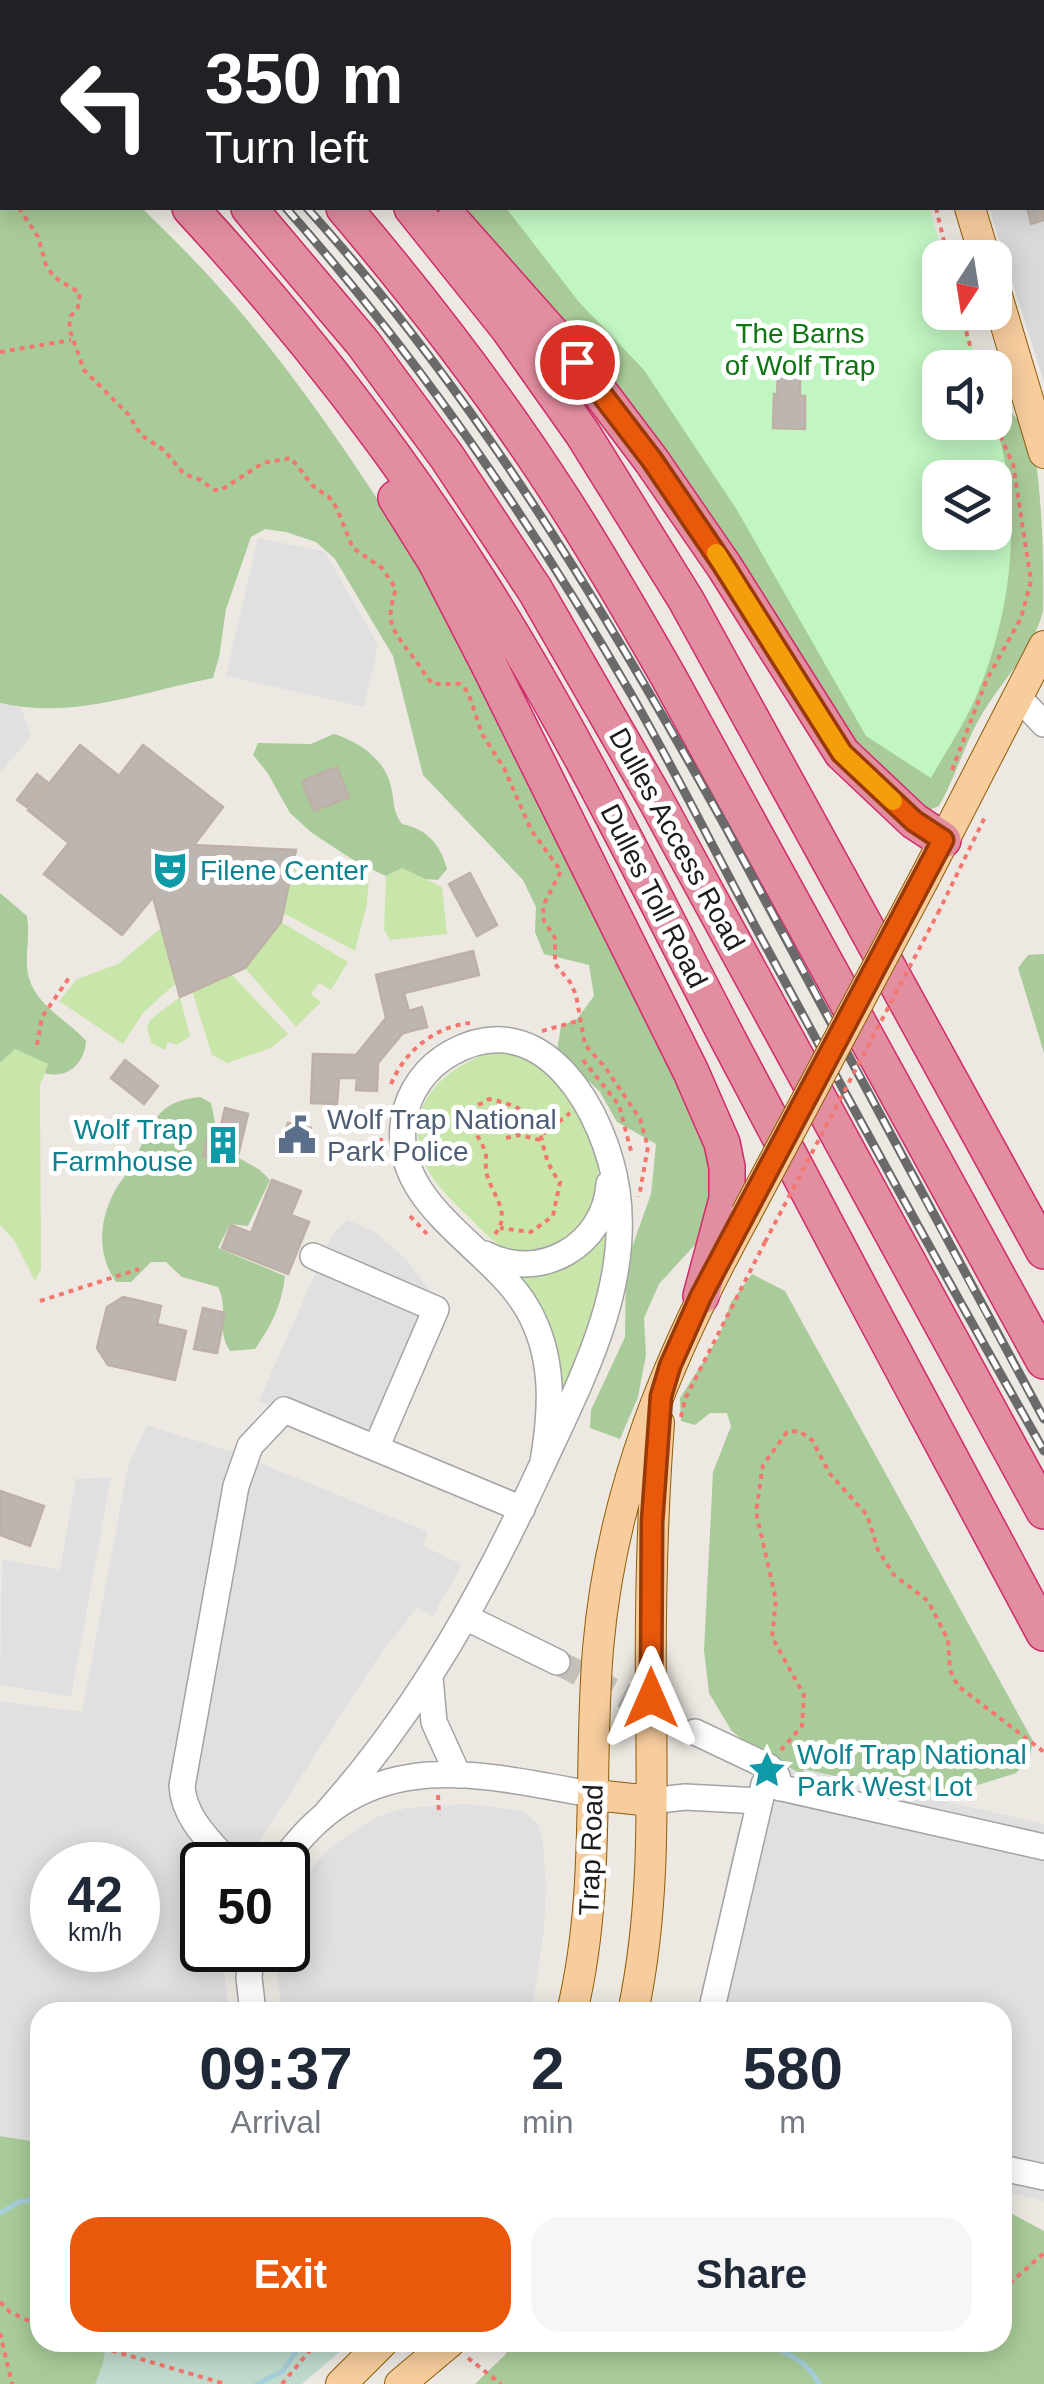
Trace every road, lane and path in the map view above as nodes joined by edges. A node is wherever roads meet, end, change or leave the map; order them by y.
1 (20, 210) edge
2 (192, 210) edge
3 (251, 210) edge
4 (346, 210) edge
5 (414, 210) edge
6 (442, 210) edge
7 (936, 210) edge
8 (971, 210) edge
9 (944, 240) edge
10 (980, 240) edge
11 (247, 272) junction
12 (1009, 330) edge
13 (70, 340) junction
14 (0, 352) edge
15 (1040, 417) edge
16 (1002, 440) edge
17 (1044, 452) edge
18 (1044, 646) edge
19 (1018, 697) junction
20 (1044, 724) edge
21 (966, 797) junction
22 (943, 840) junction
23 (71, 975) dead end
24 (581, 1020) junction
25 (542, 1031) dead end
26 (37, 1044) dead end
27 (586, 1102) junction
28 (506, 1138) dead end
29 (543, 1138) junction
30 (610, 1164) junction
31 (638, 1204) dead end
32 (406, 1210) dead end
33 (500, 1228) junction
34 (436, 1244) dead end
35 (476, 1249) junction
36 (1044, 1251) edge
37 (312, 1256) dead end
38 (140, 1269) dead end
39 (701, 1296) junction
40 (40, 1301) dead end
41 (1044, 1361) edge
42 (661, 1396) junction
43 (678, 1428) dead end
44 (376, 1448) junction
45 (543, 1462) junction
46 (522, 1509) junction
47 (1044, 1511) edge
48 (465, 1616) junction
49 (1044, 1633) edge
50 (557, 1662) tunnel mouth
51 (430, 1678) junction
52 (695, 1732) tunnel mouth
53 (1044, 1752) edge
54 (761, 1764) junction
55 (458, 1775) junction
56 (770, 1794) junction
57 (595, 1795) junction
58 (651, 1801) junction
59 (328, 1810) junction
60 (211, 1842) edge
61 (297, 1842) edge
62 (1044, 1847) edge
63 (249, 1972) edge
64 (253, 2002) edge
65 (574, 2002) edge
66 (634, 2002) edge
67 (713, 2002) edge
68 (1012, 2170) edge
69 (1044, 2177) edge
70 (1044, 2253) edge
71 (1012, 2281) edge
72 (0, 2302) edge
73 (30, 2321) edge
74 (0, 2332) edge
75 (118, 2352) edge
76 (309, 2352) edge
77 (373, 2352) edge
78 (452, 2352) edge
79 (461, 2352) edge
80 (222, 2382) edge
81 (12, 2384) edge
82 (282, 2384) edge
83 (341, 2384) edge
84 (400, 2384) edge
85 (501, 2384) edge

1 - 13 path
2 - 11 highway, Dulles Toll Road
3 - 47 highway, Dulles Access Road
4 - 41 highway
5 - 36 highway
6 - 22 highway
7 - 9 path
8 - 10 main road
11 - 39 highway
11 - 49 highway, Dulles Toll Road
12 - 15 main road
13 - 14 path
13 - 24 path
15 - 17 main road
16 - 21 path
18 - 19 main road, Trap Road
19 - 20 lane
19 - 21 main road, Trap Road
21 - 22 main road, Trap Road
21 - 43 path, bridge
22 - 39 main road, Trap Road, bridge
23 - 26 path
24 - 25 path
24 - 31 path
27 - 29 path
27 - 30 lane
27 - 35 lane
28 - 29 path
29 - 33 path
29 - 33 path
30 - 35 lane
30 - 45 lane
32 - 34 path
33 - 35 path
35 - 45 lane
37 - 44 lane
38 - 40 path
39 - 42 main road, Trap Road
42 - 57 main road, Trap Road
42 - 58 main road, Trap Road
44 - 46 lane
44 - 60 lane
45 - 46 lane
46 - 48 lane
48 - 50 lane
48 - 51 lane
51 - 55 lane
51 - 59 lane
52 - 54 lane
53 - 54 path
54 - 56 lane
55 - 57 lane
55 - 59 lane
56 - 58 lane
56 - 62 lane
56 - 67 lane
57 - 58 main road
57 - 65 main road, Trap Road
58 - 66 main road, Trap Road
59 - 61 lane
63 - 64 lane
68 - 69 lane
70 - 71 path
72 - 73 path
74 - 81 path
75 - 80 path
76 - 82 path
77 - 83 main road
78 - 84 main road
79 - 85 path

